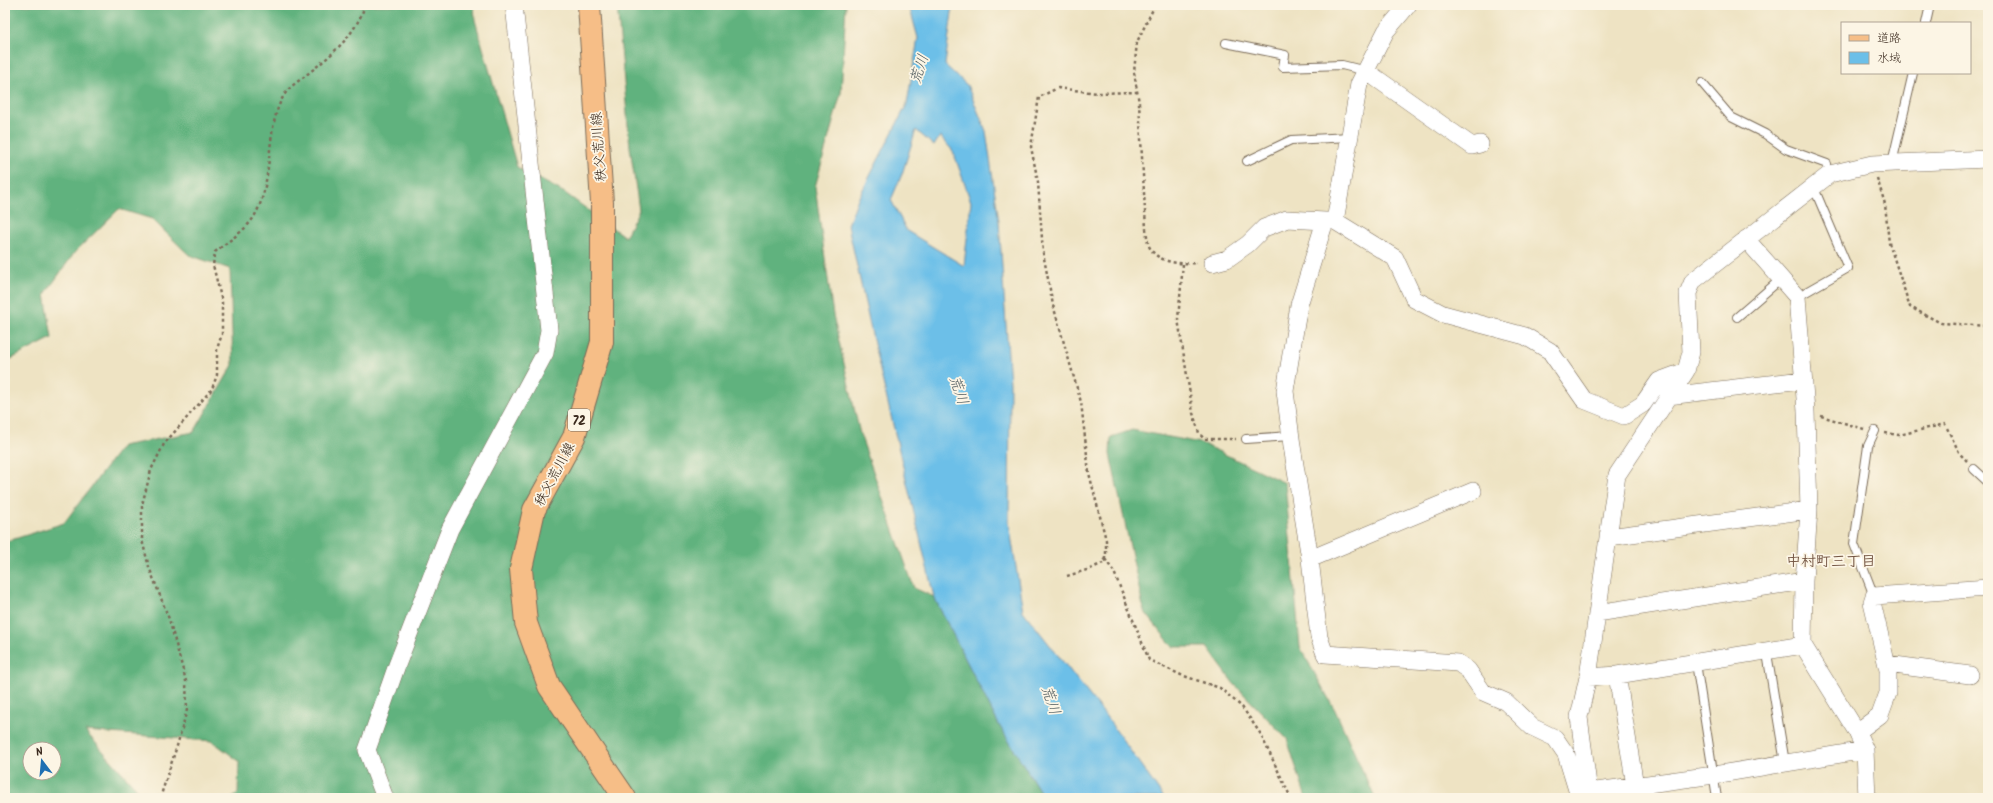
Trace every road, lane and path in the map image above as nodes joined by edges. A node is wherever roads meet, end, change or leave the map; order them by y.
1 (365, 5) edge
2 (514, 5) edge
3 (589, 5) edge
4 (1155, 5) edge
5 (1408, 5) edge
6 (1930, 5) edge
7 (1926, 22) edge
8 (1226, 43) dead end
9 (1366, 71) junction
10 (1914, 74) edge
11 (1702, 83) dead end
12 (1137, 92) junction
13 (1350, 137) junction
14 (1480, 144) dead end
15 (1988, 159) edge
16 (1246, 161) dead end
17 (1892, 163) junction
18 (1827, 164) dead end
19 (1872, 164) junction
20 (1814, 188) junction
21 (1330, 221) junction
22 (1746, 239) junction
23 (1212, 263) joint
24 (1183, 264) junction
25 (1781, 279) junction
26 (1797, 297) junction
27 (1737, 317) dead end
28 (1988, 326) edge
29 (1686, 371) junction
30 (1802, 380) junction
31 (1668, 396) junction
32 (1806, 411) junction
33 (1875, 431) junction
34 (1290, 436) junction
35 (1246, 439) joint
36 (1974, 469) joint
37 (1988, 482) edge
38 (1473, 491) dead end
39 (1809, 510) junction
40 (1609, 537) junction
41 (1105, 558) junction
42 (1310, 560) junction
43 (1066, 576) dead end
44 (1804, 581) junction
45 (1988, 588) edge
46 (1874, 596) junction
47 (1597, 613) junction
48 (1803, 645) junction
49 (1767, 652) junction
50 (1696, 663) junction
51 (1887, 664) junction
52 (1617, 675) junction
53 (1970, 675) dead end
54 (1588, 677) junction
55 (1857, 732) junction
56 (1865, 750) junction
57 (1785, 763) junction
58 (1714, 774) junction
59 (1589, 792) junction
60 (1637, 792) edge
61 (160, 798) edge
62 (385, 798) edge
63 (625, 798) edge
64 (1291, 798) edge
65 (1717, 798) edge
66 (1867, 798) edge

1 - 61 path
2 - 62 street
3 - 63 main road, 秩父荒川線 / 72
4 - 12 path
5 - 9 street
6 - 7 lane
8 - 9 lane
9 - 13 street
9 - 14 street
10 - 17 lane
11 - 18 lane
12 - 24 path
12 - 41 path
13 - 16 lane
13 - 21 street
15 - 17 street
17 - 19 street
19 - 20 street
19 - 28 path
20 - 22 street
20 - 26 lane
21 - 23 street
21 - 29 street
21 - 34 street
22 - 25 street
22 - 29 street
23 - 24 path
24 - 35 path
25 - 26 street
25 - 27 lane
26 - 30 street
29 - 31 street
30 - 31 street
30 - 32 street
31 - 40 street
32 - 33 path
32 - 39 street
33 - 36 path
33 - 46 lane
34 - 35 lane
34 - 42 street
36 - 37 lane
38 - 42 street
39 - 40 street
39 - 44 street
40 - 47 street
41 - 43 path
41 - 64 path
42 - 59 street
44 - 47 street
44 - 48 street
45 - 46 street
46 - 51 street
47 - 54 street
48 - 49 street
48 - 55 street
49 - 50 street
49 - 57 lane
50 - 52 street
50 - 58 lane
51 - 53 street
51 - 55 street
52 - 54 street
52 - 60 street
54 - 59 street
55 - 56 street
56 - 57 street
56 - 66 street
57 - 58 street
58 - 60 street
58 - 65 lane
59 - 60 street

